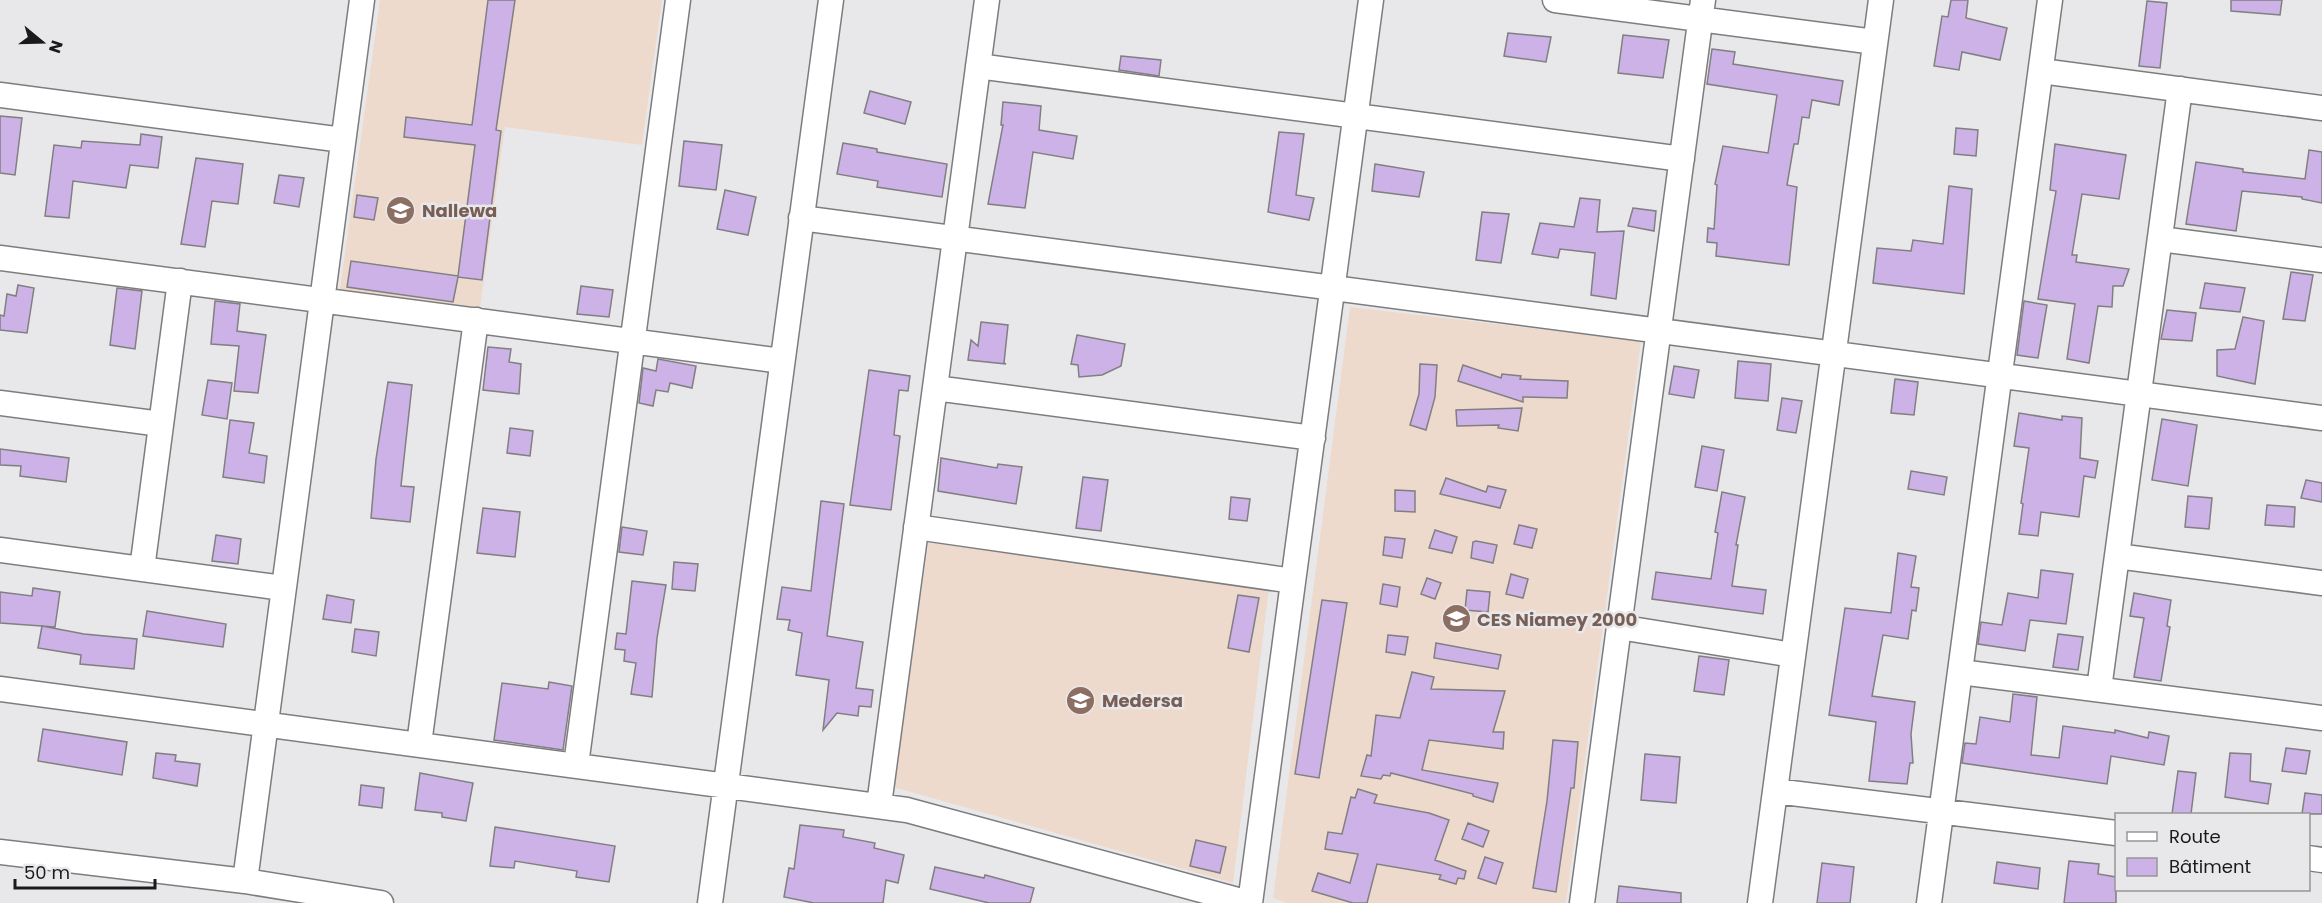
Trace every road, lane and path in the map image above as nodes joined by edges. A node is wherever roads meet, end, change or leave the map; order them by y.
1 (362, 0) edge
2 (678, 0) edge
3 (831, 0) edge
4 (987, 0) edge
5 (1371, 0) edge
6 (1554, 0) edge
7 (1881, 0) edge
8 (2050, 0) edge
9 (1702, 10) edge
10 (1875, 42) junction
11 (978, 66) junction
12 (2041, 70) junction
13 (2180, 89) junction
14 (0, 95) edge
15 (2322, 108) edge
16 (1356, 116) junction
17 (343, 140) junction
18 (1682, 159) junction
19 (801, 218) junction
20 (955, 238) junction
21 (2160, 239) junction
22 (0, 258) edge
23 (2322, 260) edge
24 (180, 281) junction
25 (1333, 288) junction
26 (321, 300) junction
27 (476, 320) junction
28 (1658, 331) junction
29 (633, 341) junction
30 (1833, 354) junction
31 (782, 361) junction
32 (2000, 376) junction
33 (934, 388) junction
34 (2139, 394) junction
35 (0, 403) edge
36 (2322, 418) edge
37 (161, 424) junction
38 (1312, 438) junction
39 (916, 527) junction
40 (0, 550) edge
41 (2117, 556) junction
42 (141, 569) junction
43 (1293, 581) junction
44 (2322, 583) edge
45 (283, 588) junction
46 (1619, 627) junction
47 (1793, 655) junction
48 (1960, 672) junction
49 (0, 689) edge
50 (2099, 689) junction
51 (2322, 718) edge
52 (264, 724) junction
53 (419, 744) junction
54 (576, 765) junction
55 (726, 785) junction
56 (1775, 791) junction
57 (879, 805) junction
58 (1942, 810) junction
59 (2115, 833) edge
60 (0, 852) edge
61 (245, 881) junction
62 (381, 903) edge
63 (710, 903) edge
64 (1250, 903) edge
65 (1582, 903) edge
66 (1760, 903) edge
67 (1929, 903) edge

1 - 17 street
2 - 29 street
3 - 19 street
4 - 11 street
5 - 16 street
6 - 9 street
7 - 10 street
8 - 12 street
9 - 10 street
9 - 18 street
10 - 30 street
11 - 16 street
11 - 20 street
12 - 13 street
12 - 32 street
13 - 15 street
13 - 21 street
14 - 17 street
16 - 18 street
16 - 25 street
17 - 26 street
18 - 28 street
19 - 20 street
19 - 31 street
20 - 25 street
20 - 33 street
21 - 23 street
21 - 34 street
22 - 24 street
24 - 26 street
24 - 37 street
25 - 28 street
25 - 38 street
26 - 27 street
26 - 45 street
27 - 29 street
27 - 53 street
28 - 30 street
28 - 46 street
29 - 31 street
29 - 54 street
30 - 32 street
30 - 47 street
31 - 55 street
32 - 34 street
32 - 48 street
33 - 38 street
33 - 39 street
34 - 36 street
34 - 41 street
35 - 37 street
37 - 42 street
38 - 43 street
39 - 43 street
39 - 57 street
40 - 42 street
41 - 44 street
41 - 50 street
42 - 45 street
43 - 64 street
45 - 52 street
46 - 47 street
46 - 65 street
47 - 56 street
48 - 50 street
48 - 58 street
49 - 52 street
50 - 51 street
52 - 53 street
52 - 61 street
53 - 54 street
54 - 55 street
55 - 57 street
55 - 63 street
56 - 58 street
56 - 66 street
57 - 64 street
58 - 59 street
58 - 67 street
60 - 61 street
61 - 62 street

